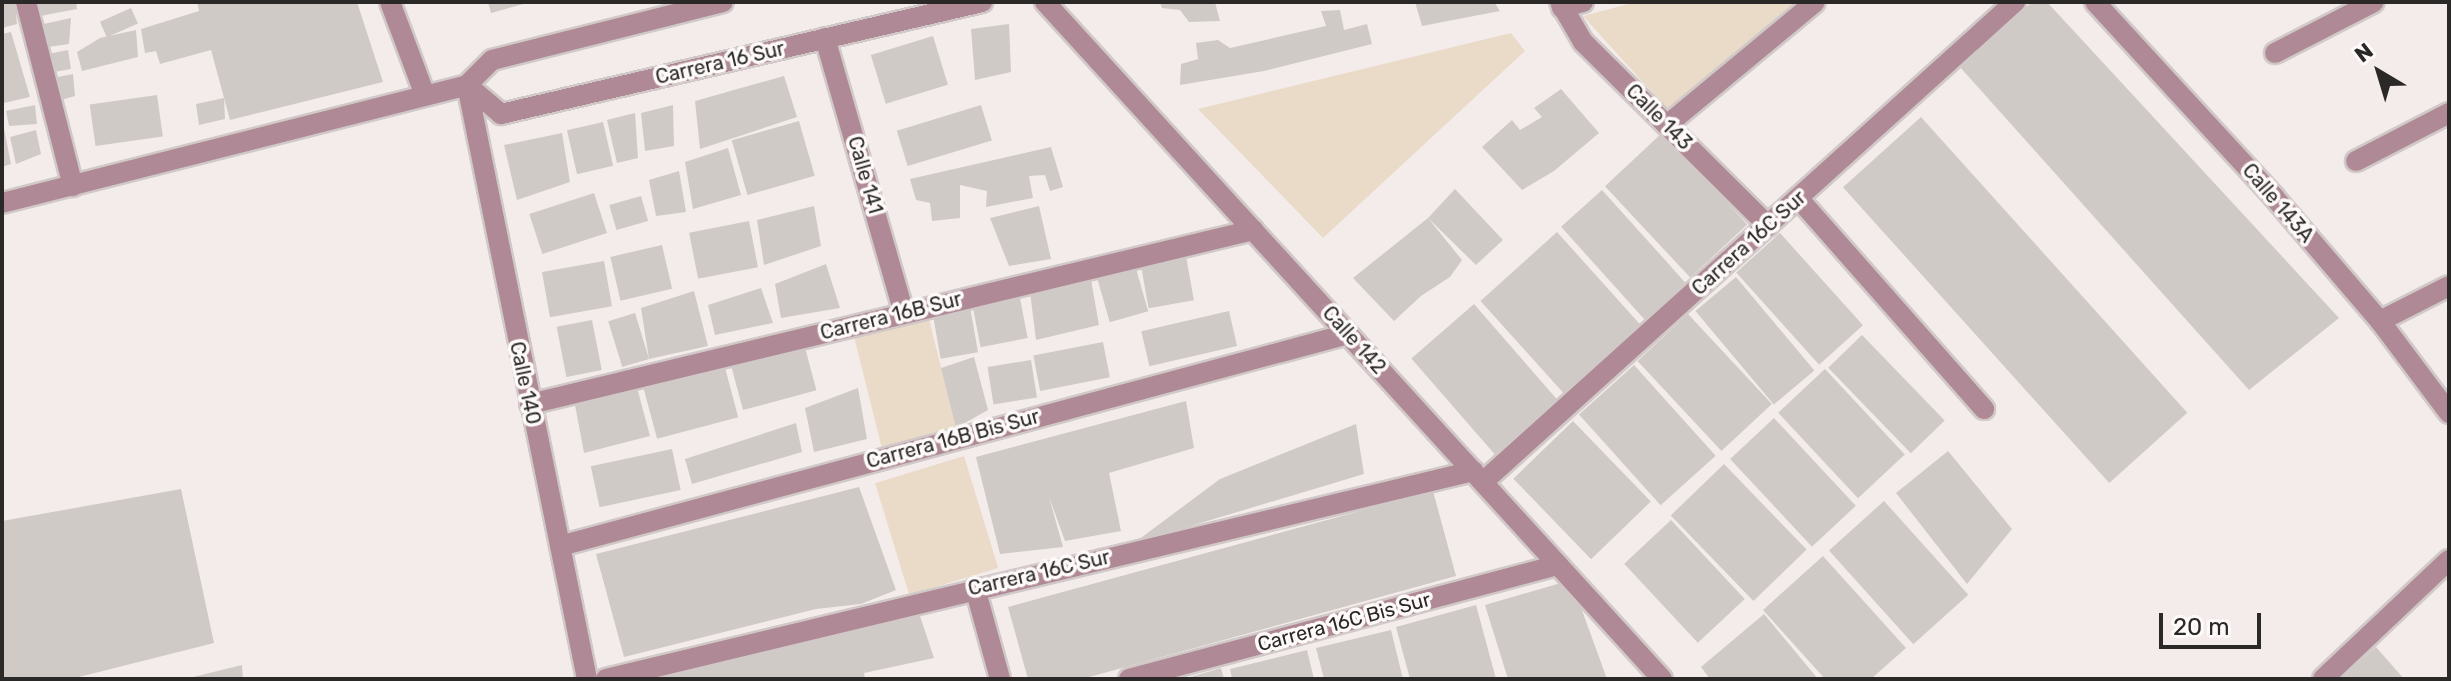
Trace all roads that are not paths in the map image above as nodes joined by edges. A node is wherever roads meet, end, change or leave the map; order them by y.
1 (26, 2) edge
2 (390, 2) edge
3 (723, 2) edge
4 (982, 2) edge
5 (1045, 2) edge
6 (1583, 2) edge
7 (1815, 2) edge
8 (2015, 2) edge
9 (2095, 2) edge
10 (2374, 2) edge
11 (1561, 5) edge
12 (825, 38) junction
13 (2275, 53) dead end
14 (467, 85) junction
15 (425, 95) junction
16 (2449, 113) edge
17 (1667, 125) junction
18 (2356, 161) dead end
19 (73, 186) junction
20 (1799, 199) junction
21 (2, 203) edge
22 (1768, 226) junction
23 (1253, 230) junction
24 (2449, 286) edge
25 (904, 313) junction
26 (2380, 321) junction
27 (1348, 334) junction
28 (530, 404) junction
29 (1984, 409) dead end
30 (2449, 413) edge
31 (1478, 477) junction
32 (560, 546) junction
33 (2449, 560) edge
34 (1558, 565) junction
35 (975, 588) junction
36 (587, 679) edge
37 (606, 679) edge
38 (1000, 679) edge
39 (1129, 679) edge
40 (1662, 679) edge
41 (2323, 679) edge

1 - 19 street
2 - 15 street
3 - 14 street
4 - 12 street, Carrera 16 Sur
5 - 23 street, Calle 142
6 - 11 street
7 - 17 street
8 - 20 street, Carrera 16C Sur
9 - 26 street, Calle 143A
10 - 13 street
11 - 17 street, Calle 143
12 - 14 street, Carrera 16 Sur
12 - 25 street, Calle 141
14 - 15 street
14 - 28 street, Calle 140
15 - 19 street
16 - 18 street
17 - 22 street, Calle 143
19 - 21 street
20 - 22 street, Carrera 16C Sur
20 - 29 street
22 - 31 street, Carrera 16C Sur
23 - 25 street, Carrera 16B Sur
23 - 27 street, Calle 142
24 - 26 street
25 - 28 street, Carrera 16B Sur
26 - 30 street, Calle 143A
27 - 31 street, Calle 142
27 - 32 street, Carrera 16B Bis Sur
28 - 32 street, Calle 140
31 - 34 street, Calle 142
31 - 35 street, Carrera 16C Sur
32 - 36 street, Calle 140
33 - 41 street
34 - 39 street, Carrera 16C Bis Sur
34 - 40 street, Calle 142
35 - 37 street, Carrera 16C Sur
35 - 38 street

